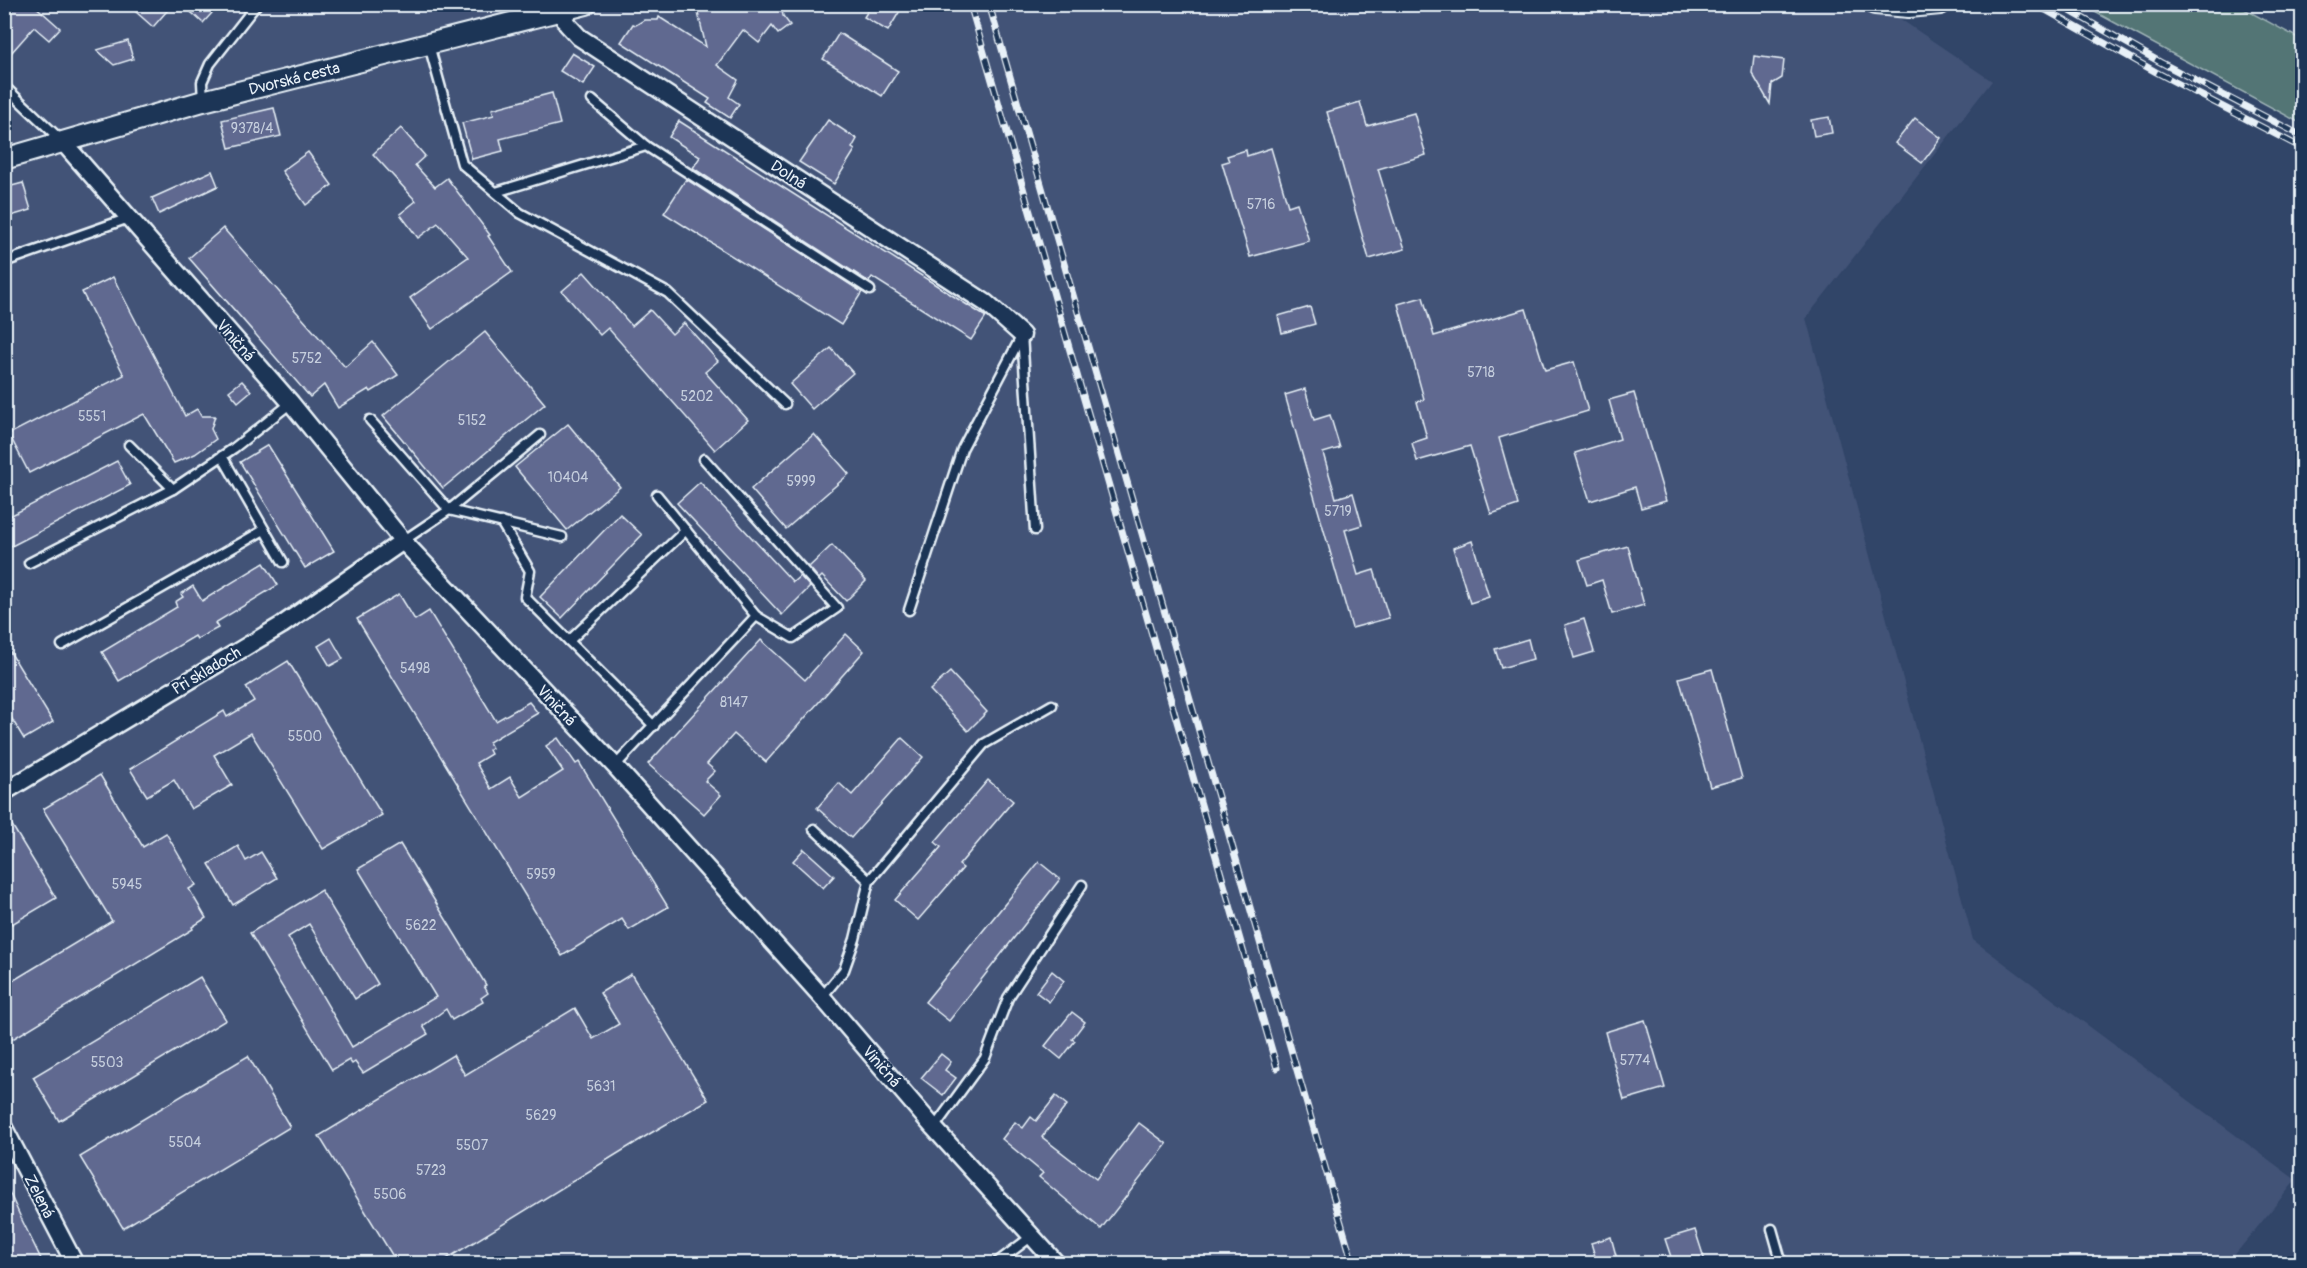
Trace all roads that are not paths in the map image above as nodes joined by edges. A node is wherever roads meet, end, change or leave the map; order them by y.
1 (257, 4) edge
2 (586, 4) edge
3 (1875, 4) edge
4 (1940, 4) edge
5 (560, 11) junction
6 (429, 44) junction
7 (4, 86) edge
8 (592, 100) dead end
9 (203, 101) junction
10 (62, 141) junction
11 (646, 146) junction
12 (4, 159) edge
13 (496, 192) junction
14 (129, 218) junction
15 (4, 262) edge
16 (870, 290) dead end
17 (1022, 334) junction
18 (291, 403) junction
19 (784, 404) dead end
20 (370, 420) dead end
21 (540, 435) dead end
22 (129, 445) dead end
23 (222, 456) junction
24 (704, 459) dead end
25 (173, 489) junction
26 (657, 495) dead end
27 (449, 510) junction
28 (501, 522) junction
29 (1035, 530) dead end
30 (264, 531) junction
31 (687, 531) junction
32 (562, 537) dead end
33 (403, 541) junction
34 (283, 562) dead end
35 (29, 563) dead end
36 (909, 610) dead end
37 (756, 616) junction
38 (568, 641) junction
39 (62, 645) dead end
40 (1052, 705) dead end
41 (654, 726) junction
42 (615, 766) junction
43 (4, 792) edge
44 (814, 829) dead end
45 (868, 880) junction
46 (1082, 885) dead end
47 (822, 997) junction
48 (4, 1128) edge
49 (934, 1128) junction
50 (1772, 1229) dead end
51 (1032, 1236) junction
52 (75, 1263) edge
53 (994, 1263) edge
54 (1057, 1263) edge
55 (1782, 1263) edge

1 - 9 lane
2 - 5 street, Dvorská cesta
3 - 4 street
5 - 6 street, Dvorská cesta
5 - 17 street, Dolná
6 - 9 street, Dvorská cesta
6 - 13 lane
7 - 10 lane
8 - 11 lane
9 - 10 street, Dvorská cesta
10 - 12 street, Dvorská cesta
10 - 14 street, Viničná
11 - 13 lane
11 - 16 lane
13 - 19 lane
14 - 15 lane
14 - 18 street, Viničná
17 - 29 lane
17 - 36 lane
18 - 23 lane
18 - 33 street, Viničná
20 - 27 lane
21 - 27 lane
22 - 25 lane
23 - 25 lane
23 - 30 lane
24 - 37 lane
25 - 35 lane
26 - 31 lane
27 - 28 lane
27 - 33 lane
28 - 32 lane
28 - 38 lane
30 - 34 lane
30 - 39 lane
31 - 37 lane
31 - 38 lane
33 - 42 street, Viničná
33 - 43 street, Pri skladoch
37 - 41 lane
38 - 41 lane
40 - 45 lane
41 - 42 lane
42 - 47 street, Viničná
44 - 45 lane
45 - 47 lane
46 - 49 lane
47 - 49 street, Viničná
48 - 52 street, Zelená
49 - 51 street, Viničná
50 - 55 lane
51 - 53 lane
51 - 54 street, Viničná

